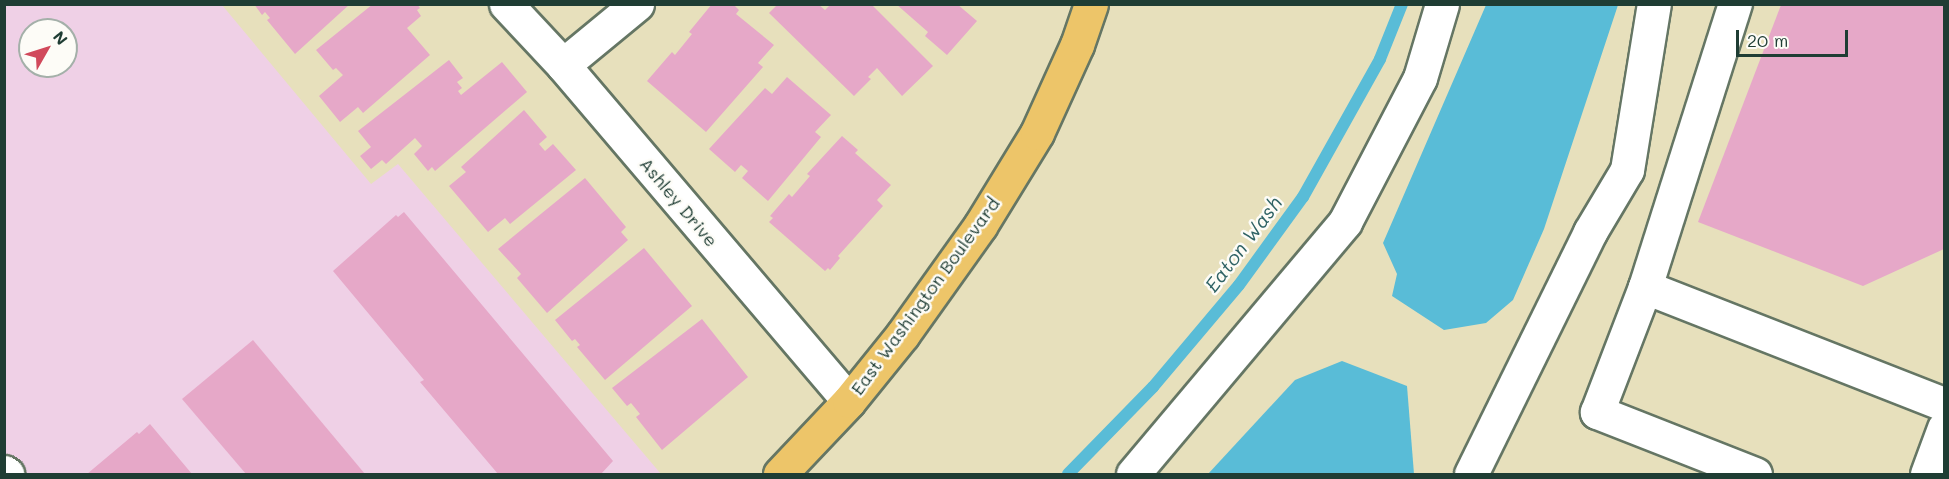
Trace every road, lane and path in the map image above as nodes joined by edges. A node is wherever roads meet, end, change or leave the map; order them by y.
1 (506, 4) edge
2 (637, 4) edge
3 (1091, 4) edge
4 (1442, 4) edge
5 (1654, 4) edge
6 (1735, 4) edge
7 (563, 65) junction
8 (1645, 287) junction
9 (849, 401) junction
10 (1944, 404) edge
11 (1944, 428) edge
12 (780, 474) edge
13 (1133, 474) edge
14 (1471, 474) edge
15 (1755, 474) edge
16 (1927, 474) edge

1 - 7 street, Ashley Drive
2 - 7 street
3 - 9 main road, East Washington Boulevard
4 - 13 street
5 - 14 street
6 - 8 street
7 - 9 street, Ashley Drive
8 - 10 street
8 - 15 street
9 - 12 main road, East Washington Boulevard
11 - 16 street

